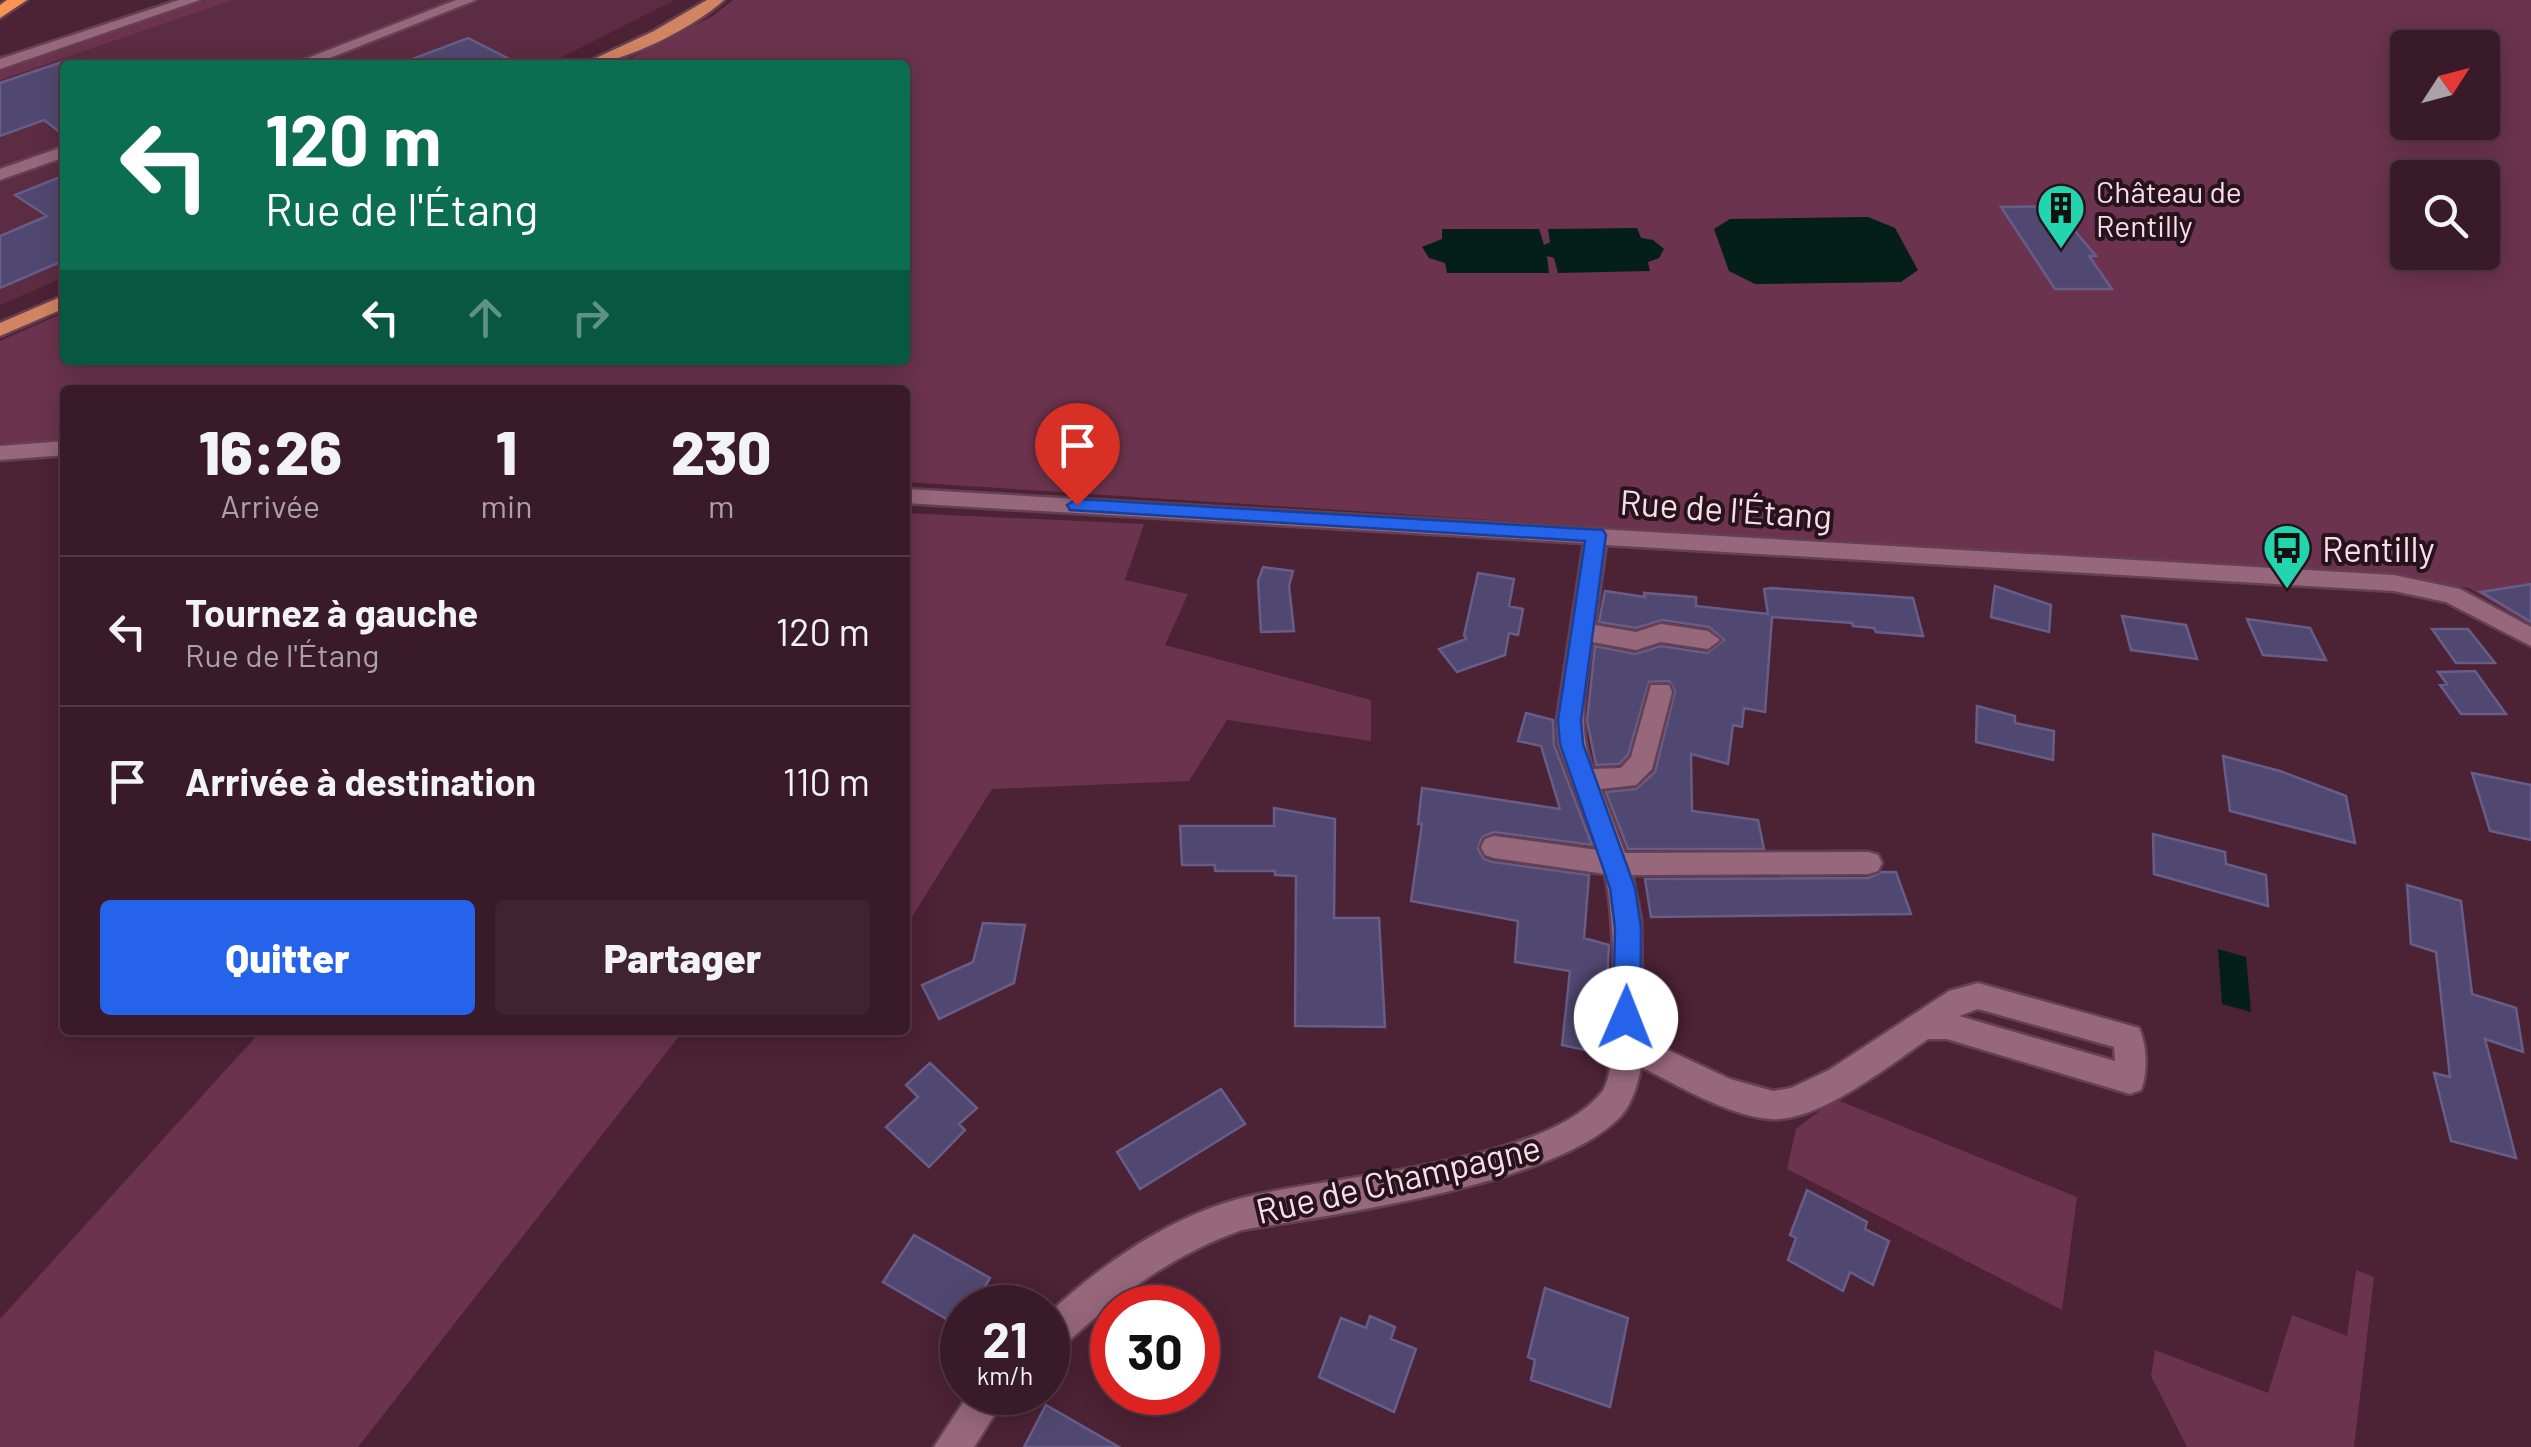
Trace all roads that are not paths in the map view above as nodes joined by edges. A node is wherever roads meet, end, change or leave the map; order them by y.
1 (18, 0) edge
2 (193, 0) edge
3 (469, 0) edge
4 (717, 0) edge
5 (0, 12) edge
6 (300, 46) dead end
7 (318, 57) junction
8 (310, 60) edge
9 (600, 60) edge
10 (0, 64) edge
11 (60, 153) edge
12 (0, 175) edge
13 (60, 303) edge
14 (0, 330) edge
15 (60, 448) edge
16 (0, 453) edge
17 (910, 496) edge
18 (1596, 535) junction
19 (1581, 631) junction
20 (2531, 637) edge
21 (1708, 640) dead end
22 (1660, 692) dead end
23 (1582, 778) junction
24 (1494, 846) dead end
25 (1868, 863) dead end
26 (1614, 864) junction
27 (1921, 1025) junction
28 (1629, 1047) junction
29 (1070, 1317) edge
30 (975, 1415) edge
31 (952, 1447) edge

1 - 5 highway
2 - 10 street
3 - 7 street
4 - 9 main road
6 - 7 street
7 - 8 street
11 - 12 street
13 - 14 main road
15 - 16 street
17 - 18 street, Rue de l'Étang
18 - 19 street, Rue de Champagne
18 - 20 street, Rue de l'Étang
19 - 21 street
19 - 23 street, Rue de Champagne
22 - 23 street
23 - 26 street, Rue de Champagne
24 - 26 street
25 - 26 street
26 - 28 street, Rue de Champagne
27 - 27 street
27 - 28 street
28 - 29 street, Rue de Champagne
30 - 31 street

